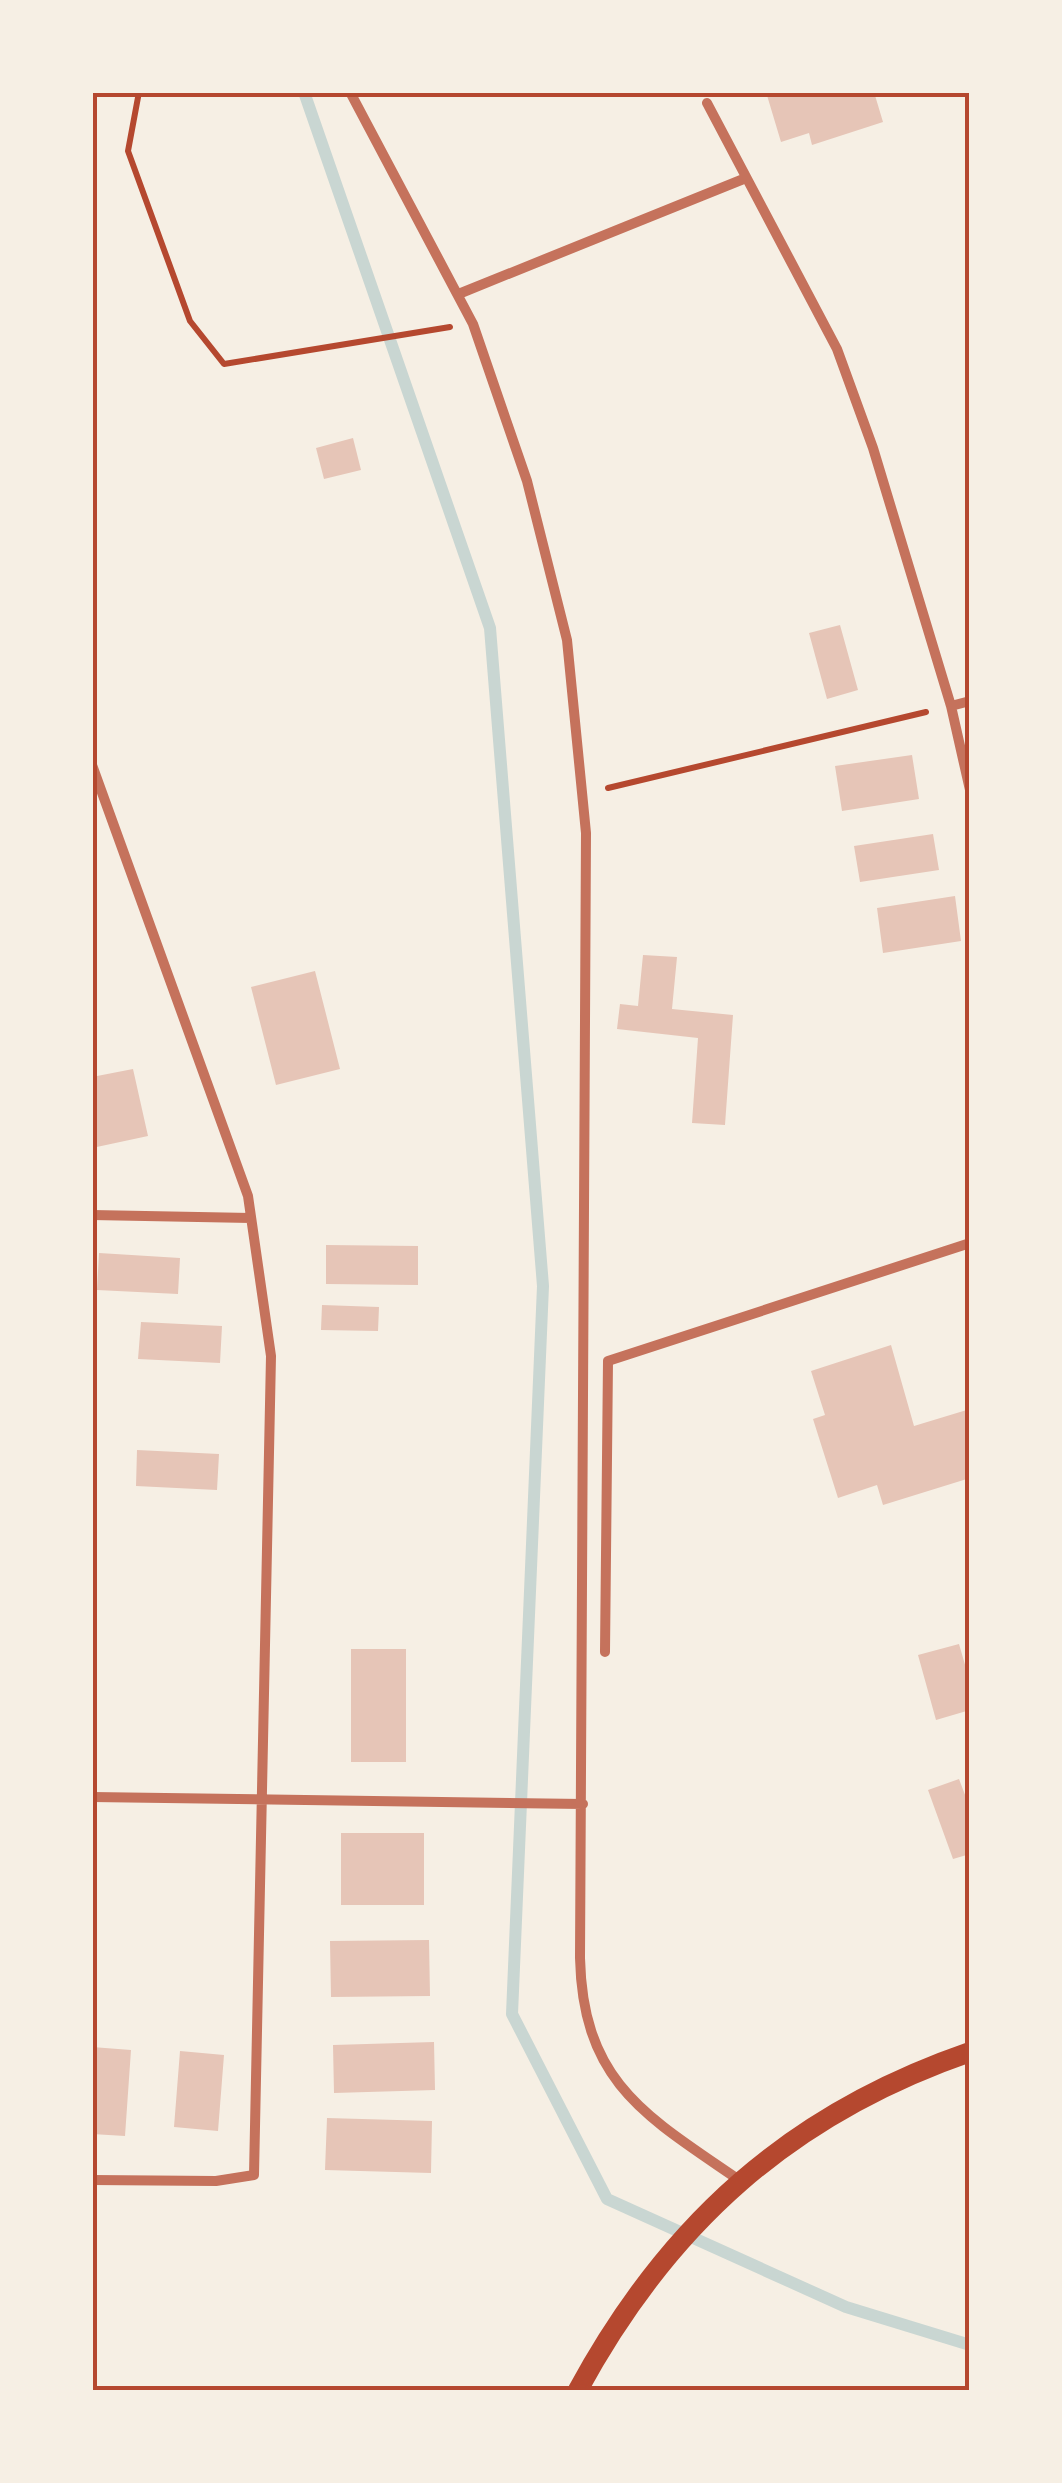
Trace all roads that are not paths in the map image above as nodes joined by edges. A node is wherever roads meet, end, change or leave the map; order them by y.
1 (350, 92) edge
2 (707, 103) dead end
3 (746, 178) junction
4 (461, 293) junction
5 (970, 701) edge
6 (951, 706) junction
7 (92, 765) edge
8 (970, 790) edge
9 (92, 1215) edge
10 (251, 1218) junction
11 (970, 1243) edge
12 (605, 1652) dead end
13 (92, 1797) edge
14 (260, 1797) junction
15 (583, 1804) junction
16 (970, 2052) edge
17 (92, 2180) edge
18 (739, 2180) junction
19 (578, 2390) edge

1 - 4 street
2 - 3 street
3 - 4 street
3 - 6 street
4 - 15 street
5 - 6 street
6 - 8 street
7 - 10 street
9 - 10 street
10 - 14 street
11 - 12 street
13 - 14 street
14 - 15 street
14 - 17 street
15 - 18 street
16 - 18 main road
18 - 19 main road

